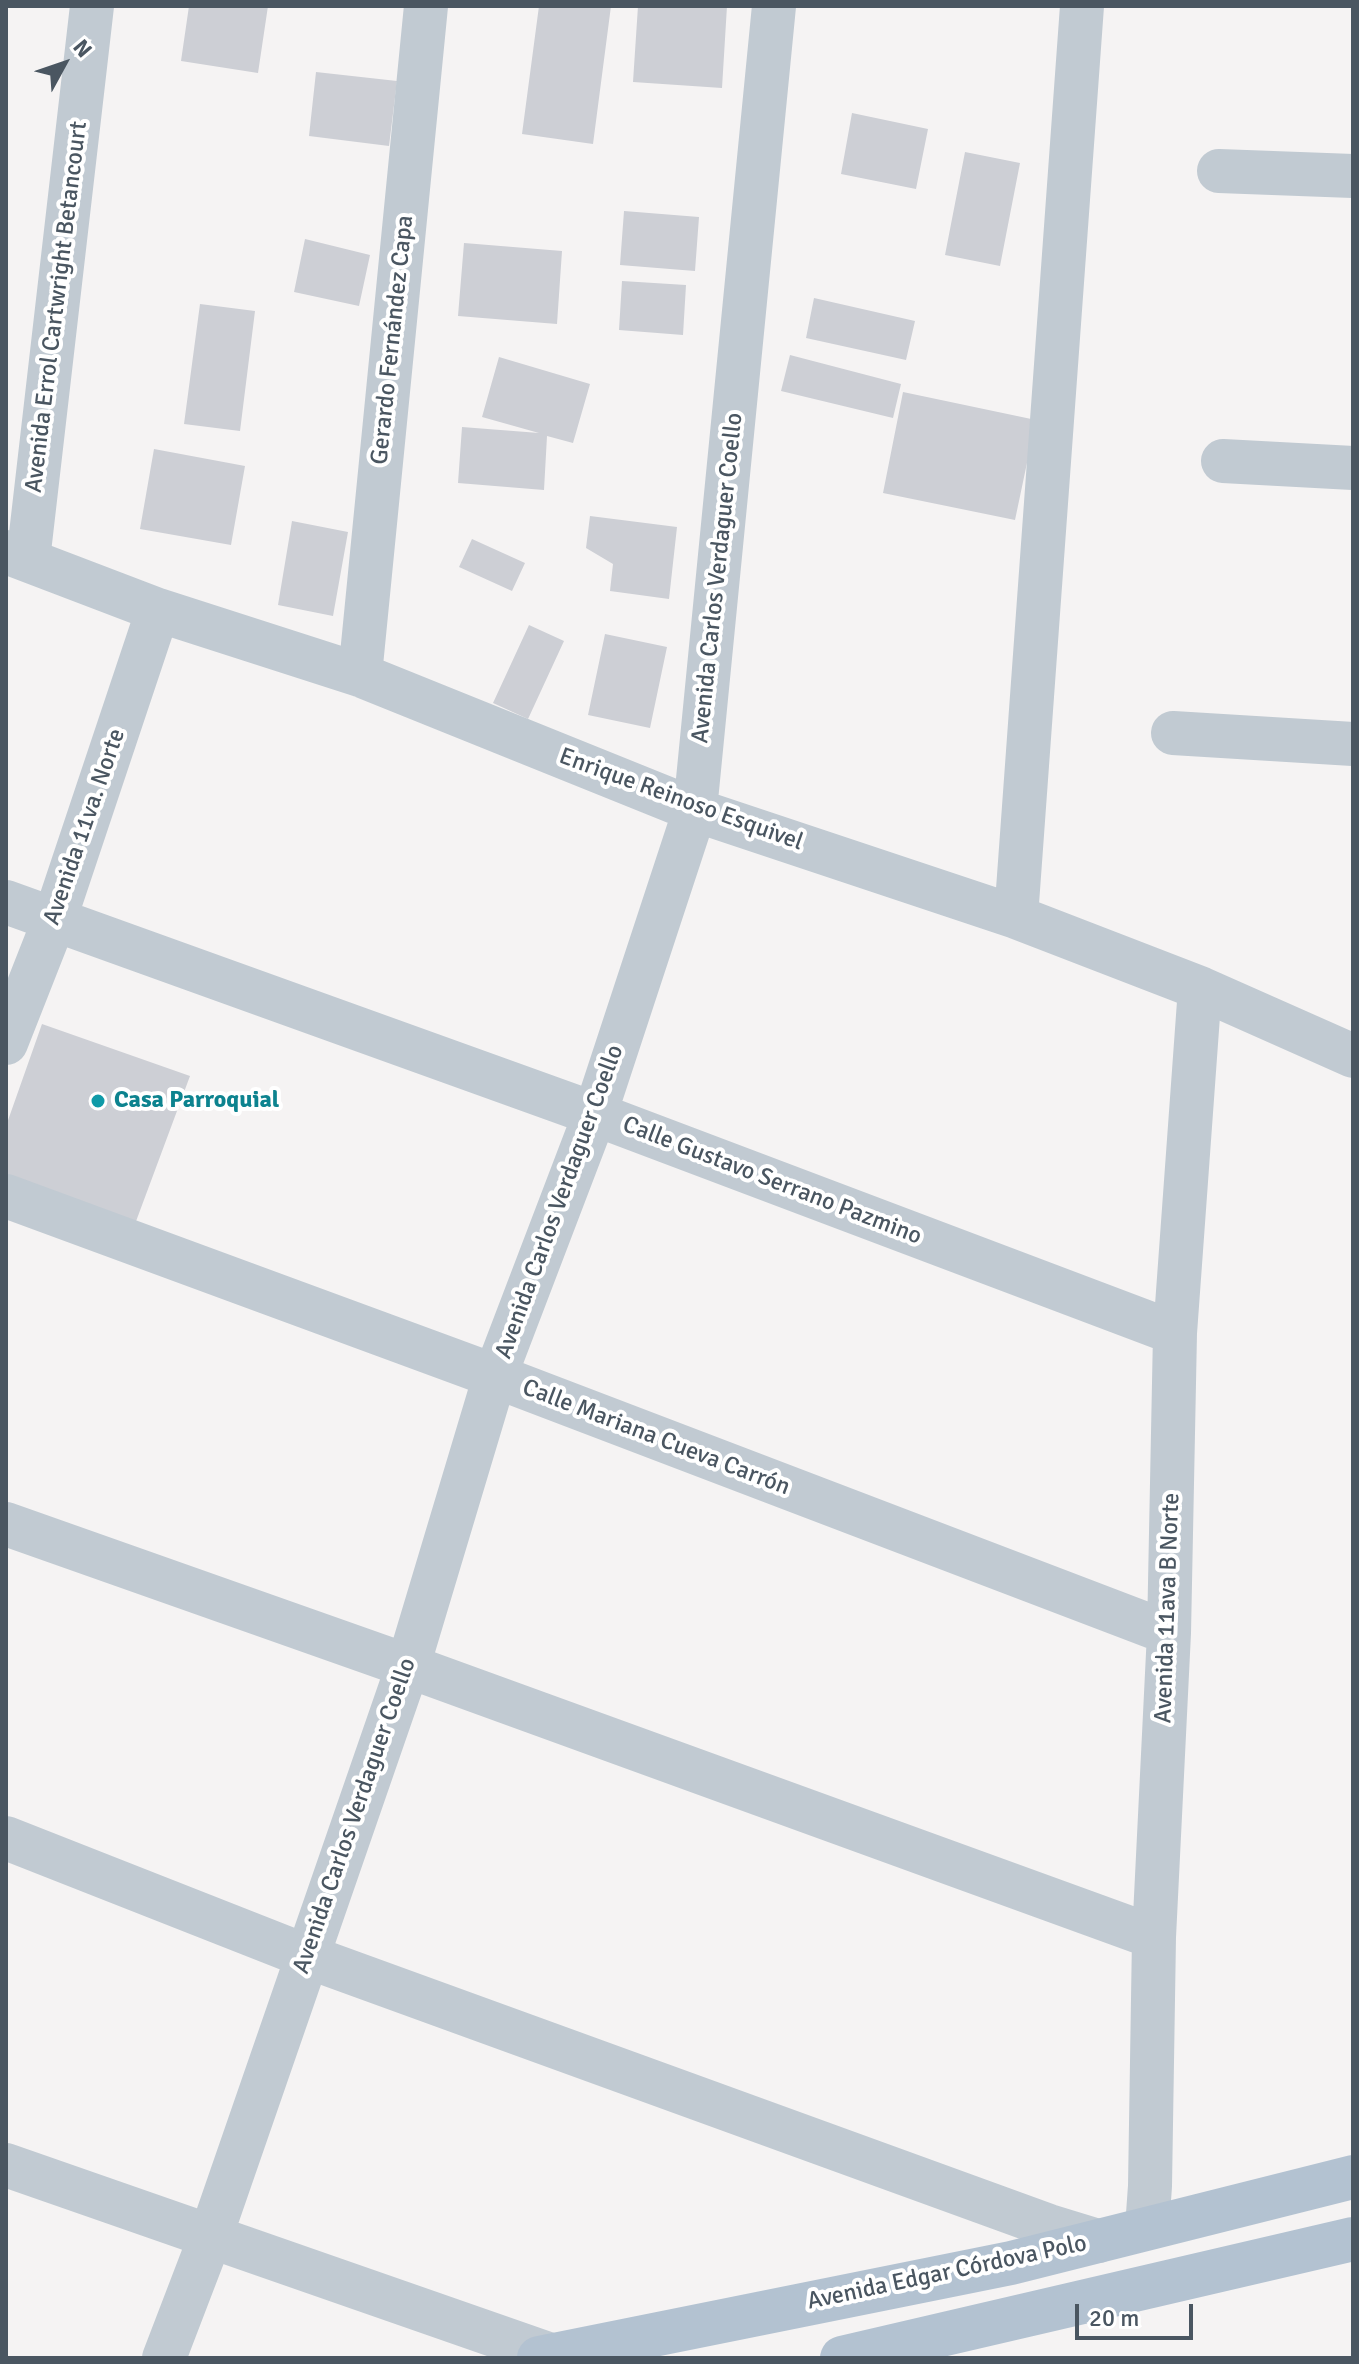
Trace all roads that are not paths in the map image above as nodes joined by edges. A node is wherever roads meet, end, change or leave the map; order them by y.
1 (92, 6) edge
2 (426, 6) edge
3 (774, 6) edge
4 (1082, 6) edge
5 (1219, 171) dead end
6 (1353, 176) edge
7 (1223, 461) dead end
8 (1353, 468) edge
9 (17, 556) edge
10 (158, 610) junction
11 (360, 675) junction
12 (1173, 733) dead end
13 (1353, 744) edge
14 (695, 810) junction
15 (6, 902) edge
16 (1016, 917) junction
17 (54, 921) junction
18 (1200, 988) junction
19 (6, 1043) edge
20 (1353, 1056) edge
21 (595, 1114) junction
22 (6, 1196) edge
23 (1175, 1333) junction
24 (495, 1376) junction
25 (6, 1524) edge
26 (1169, 1633) junction
27 (408, 1666) junction
28 (6, 1838) edge
29 (1154, 1937) junction
30 (306, 1956) junction
31 (6, 2165) edge
32 (1353, 2177) edge
33 (1147, 2228) junction
34 (210, 2238) junction
35 (1353, 2239) edge
36 (1098, 2241) junction
37 (545, 2356) edge
38 (164, 2358) edge
39 (842, 2358) edge

1 - 9 street, Avenida Errol Cartwright Betancourt
2 - 11 street, Gerardo Fernández Capa
3 - 14 street, Avenida Carlos Verdaguer Coello
4 - 16 street
5 - 6 street
7 - 8 street
9 - 10 street, Enrique Reinoso Esquivel
10 - 11 street, Enrique Reinoso Esquivel
10 - 17 street, Avenida 11va. Norte
11 - 14 street, Enrique Reinoso Esquivel
12 - 13 street
14 - 16 street, Enrique Reinoso Esquivel
14 - 21 street, Avenida Carlos Verdaguer Coello
15 - 17 street, Calle Gustavo Serrano Pazmino
16 - 18 street, Enrique Reinoso Esquivel
17 - 19 street, Avenida 11va. Norte
17 - 21 street, Calle Gustavo Serrano Pazmino
18 - 20 street, Enrique Reinoso Esquivel
18 - 23 street, Avenida 11ava B Norte
21 - 23 street, Calle Gustavo Serrano Pazmino
21 - 24 street, Avenida Carlos Verdaguer Coello
22 - 24 street, Calle Mariana Cueva Carrón
23 - 26 street, Avenida 11ava B Norte
24 - 26 street, Calle Mariana Cueva Carrón
24 - 27 street, Avenida Carlos Verdaguer Coello
25 - 27 street
26 - 29 street, Avenida 11ava B Norte
27 - 29 street
27 - 30 street, Avenida Carlos Verdaguer Coello
28 - 30 street
29 - 33 street, Avenida 11ava B Norte
30 - 34 street, Avenida Carlos Verdaguer Coello
30 - 36 street
31 - 34 street
32 - 33 main road, Avenida Edgar Córdova Polo
33 - 36 main road, Avenida Edgar Córdova Polo
34 - 37 street
34 - 38 street, Avenida Carlos Verdaguer Coello
35 - 39 main road
36 - 37 main road, Avenida Edgar Córdova Polo

